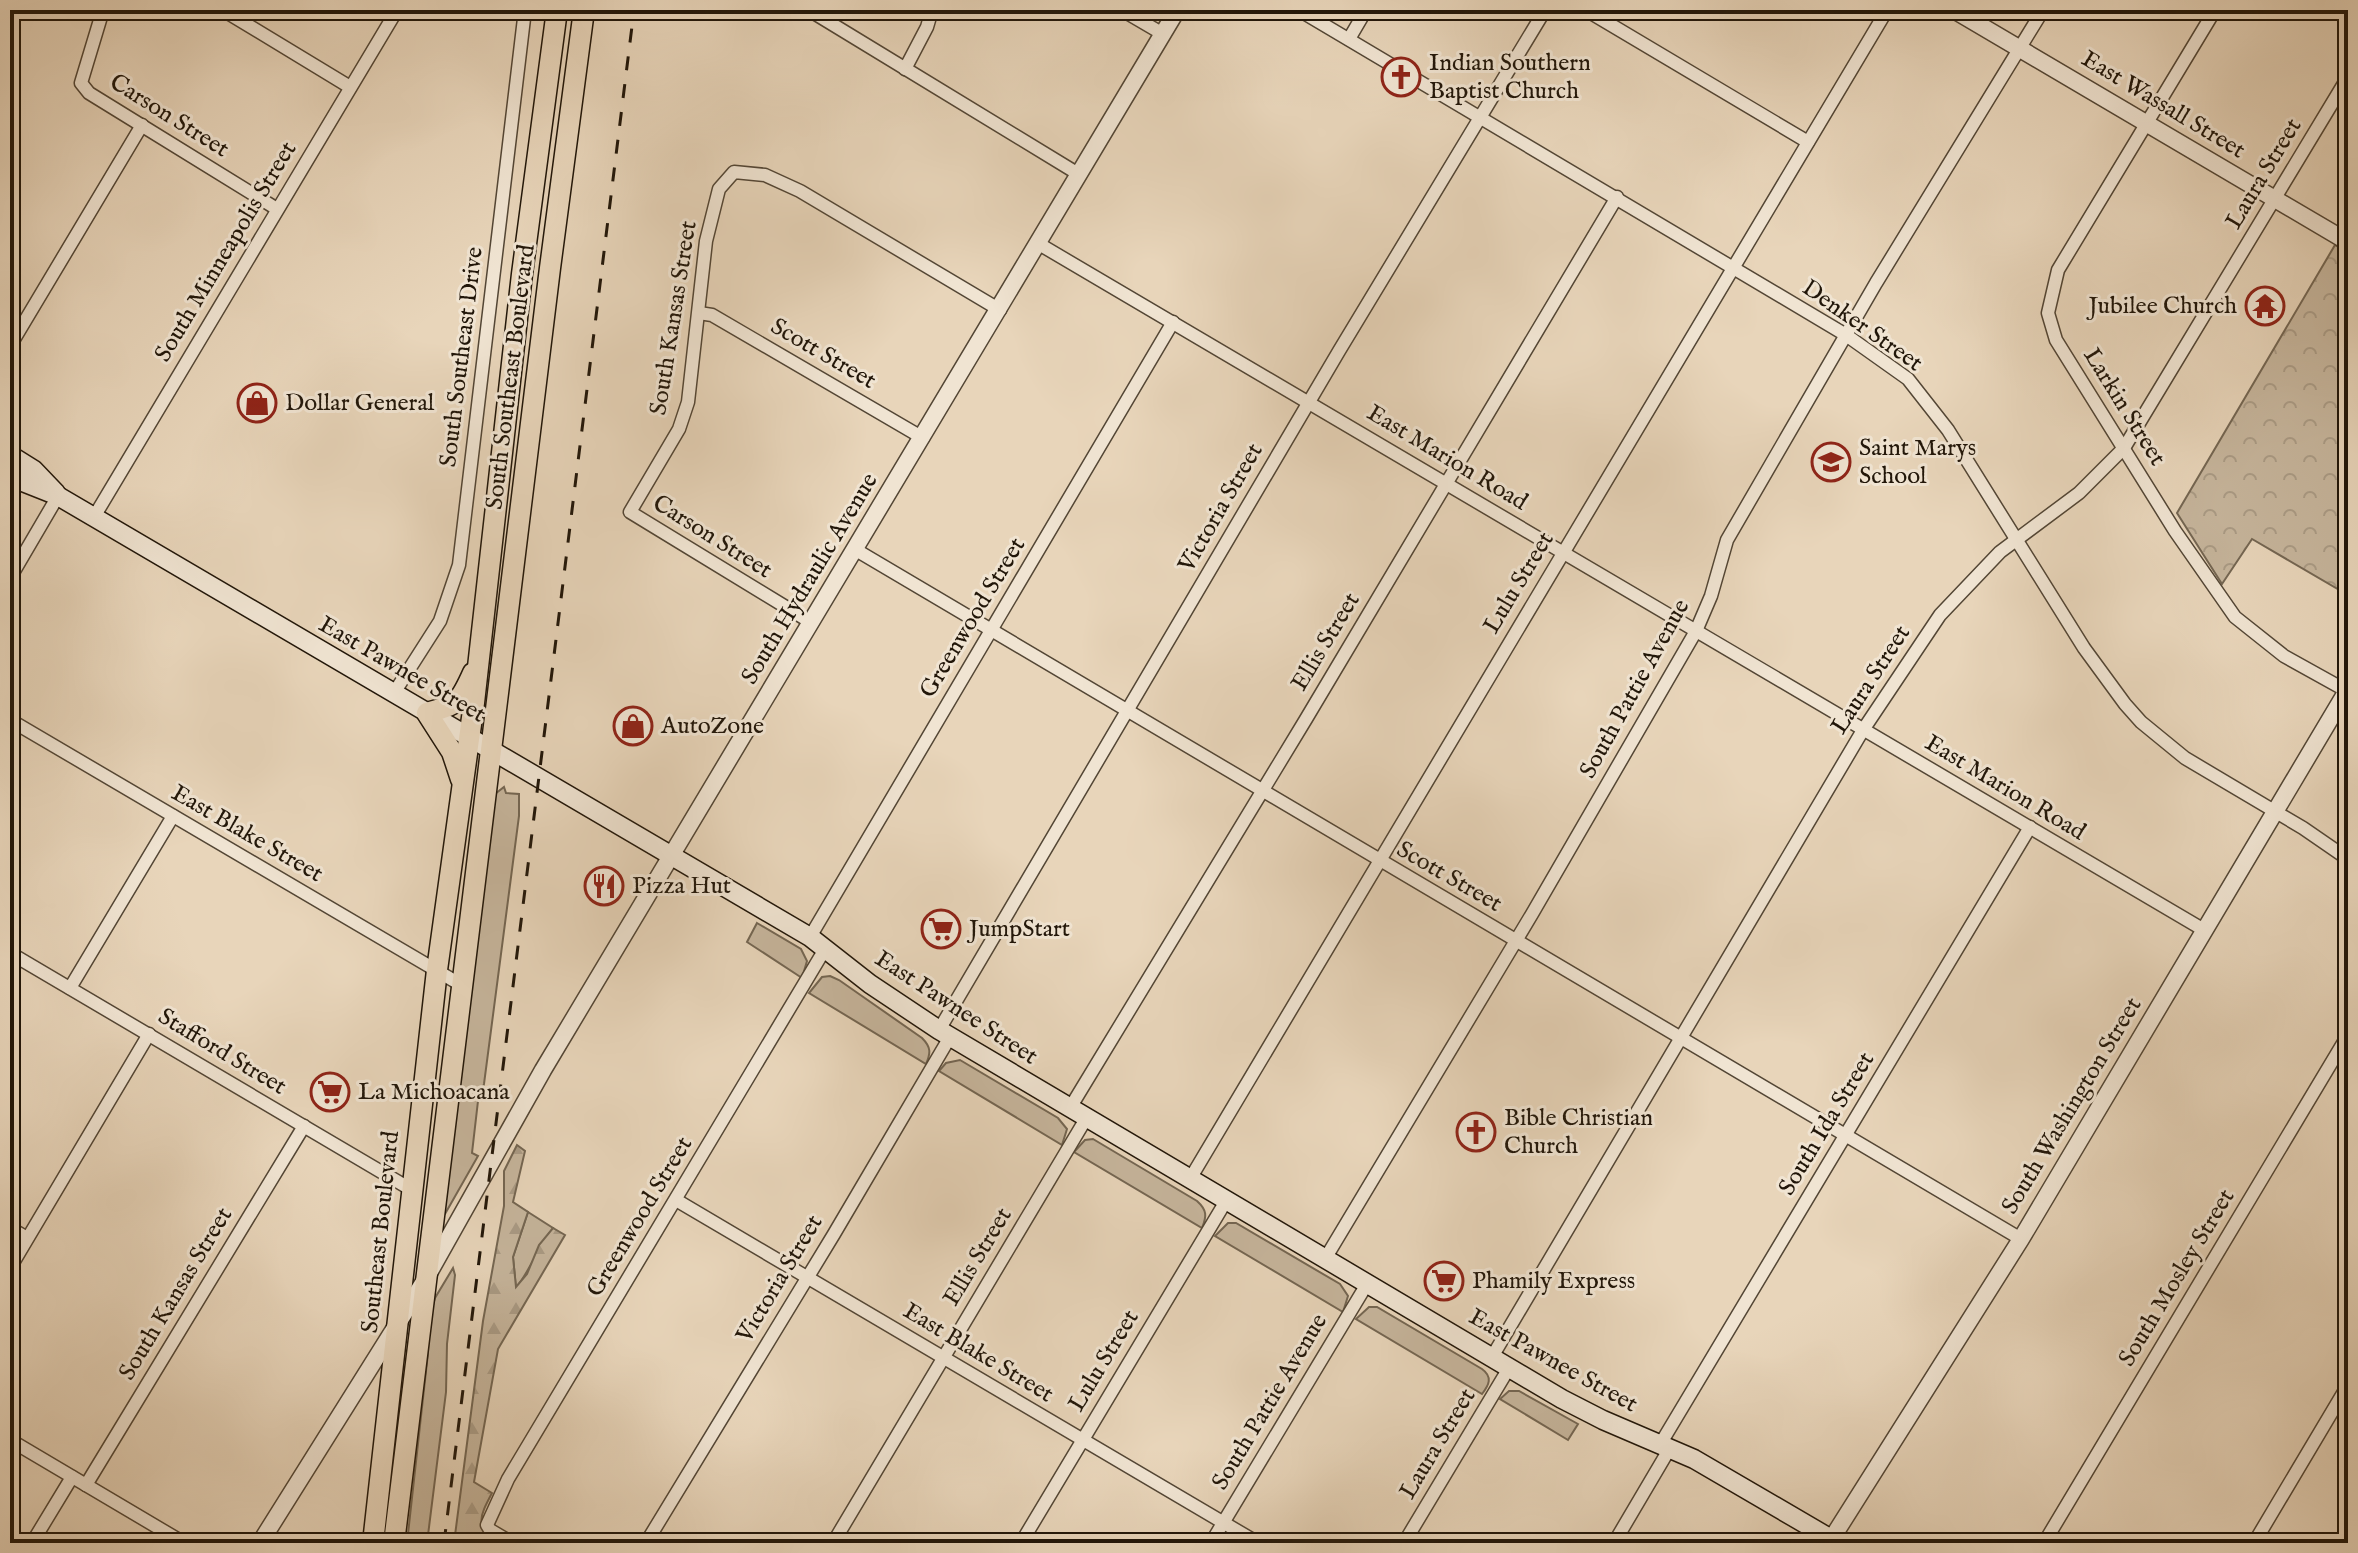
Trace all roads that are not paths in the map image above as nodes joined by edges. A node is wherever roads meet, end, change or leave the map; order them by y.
1 (103, 10) edge
2 (223, 10) edge
3 (397, 10) edge
4 (525, 10) edge
5 (557, 10) edge
6 (584, 10) edge
7 (809, 10) edge
8 (932, 10) edge
9 (1122, 10) edge
10 (1177, 10) edge
11 (1299, 10) edge
12 (1366, 10) edge
13 (1545, 10) edge
14 (1586, 10) edge
15 (1887, 10) edge
16 (1954, 10) edge
17 (2043, 10) edge
18 (2215, 10) edge
19 (1163, 34) junction
20 (1349, 39) junction
21 (2020, 49) junction
22 (905, 69) junction
23 (2348, 77) edge
24 (350, 87) junction
25 (1481, 117) junction
26 (2147, 123) junction
27 (142, 125) junction
28 (1808, 142) junction
29 (1080, 175) junction
30 (1617, 197) junction
31 (2274, 199) junction
32 (277, 209) junction
33 (2348, 242) edge
34 (1039, 244) junction
35 (1733, 267) junction
36 (1000, 310) junction
37 (699, 313) junction
38 (1173, 322) junction
39 (1846, 335) junction
40 (10, 346) edge
41 (1309, 402) junction
42 (923, 438) junction
43 (2124, 448) junction
44 (10, 455) edge
45 (10, 477) edge
46 (1446, 484) junction
47 (58, 496) junction
48 (630, 512) joint
49 (94, 517) junction
50 (2015, 541) junction
51 (856, 550) junction
52 (1563, 553) junction
53 (10, 578) edge
54 (812, 623) junction
55 (991, 631) junction
56 (1696, 631) junction
57 (479, 658) junction
58 (2348, 690) edge
59 (394, 693) junction
60 (1127, 712) junction
61 (427, 713) junction
62 (10, 720) edge
63 (1863, 730) junction
64 (470, 738) junction
65 (491, 750) junction
66 (463, 788) junction
67 (1262, 792) junction
68 (2274, 811) junction
69 (173, 816) junction
70 (2030, 827) junction
71 (672, 854) junction
72 (2348, 859) edge
73 (1378, 861) junction
74 (2204, 930) junction
75 (810, 937) junction
76 (1516, 941) junction
77 (825, 949) junction
78 (10, 953) edge
79 (437, 970) junction
80 (463, 986) junction
81 (70, 988) junction
82 (149, 1034) junction
83 (944, 1034) junction
84 (2348, 1035) edge
85 (1680, 1038) junction
86 (1070, 1108) junction
87 (1087, 1117) junction
88 (304, 1126) junction
89 (1846, 1135) junction
90 (1190, 1179) junction
91 (412, 1190) junction
92 (676, 1200) junction
93 (1226, 1201) junction
94 (10, 1228) edge
95 (27, 1238) junction
96 (2021, 1239) junction
97 (1325, 1259) junction
98 (10, 1268) edge
99 (807, 1278) junction
100 (425, 1280) junction
101 (1367, 1284) junction
102 (396, 1326) junction
103 (942, 1357) junction
104 (1492, 1357) junction
105 (1509, 1368) junction
106 (2348, 1385) edge
107 (10, 1440) edge
108 (1083, 1440) junction
109 (1666, 1446) junction
110 (72, 1477) junction
111 (86, 1485) junction
112 (1223, 1523) junction
113 (1833, 1542) edge
114 (32, 1543) edge
115 (184, 1543) edge
116 (260, 1543) edge
117 (373, 1543) edge
118 (394, 1543) edge
119 (512, 1543) edge
120 (646, 1543) edge
121 (833, 1543) edge
122 (1021, 1543) edge
123 (1211, 1543) edge
124 (1258, 1543) edge
125 (1404, 1543) edge
126 (1614, 1543) edge
127 (2044, 1543) edge
128 (2254, 1543) edge

1 - 27 street, Carson Street
2 - 24 street
3 - 24 street, South Minneapolis Street
4 - 59 street, South Southeast Drive
5 - 57 main road, South Southeast Boulevard
6 - 65 main road, South Southeast Boulevard
7 - 22 street
8 - 22 street
9 - 19 street
10 - 19 street, South Hydraulic Avenue
11 - 20 street, Denker Street
12 - 20 street
13 - 25 street, Victoria Street
14 - 28 street
15 - 28 street, Lulu Street
16 - 21 street, East Wassall Street
17 - 21 street, South Pattie Avenue
18 - 26 street, Larkin Street
19 - 29 street, South Hydraulic Avenue
20 - 25 street, Denker Street
21 - 26 street, East Wassall Street
21 - 39 street, South Pattie Avenue
22 - 29 street
23 - 31 street, Laura Street
24 - 32 street, South Minneapolis Street
25 - 30 street, Denker Street
25 - 41 street, Victoria Street
26 - 31 street, East Wassall Street
26 - 43 street, Larkin Street
27 - 32 street, Carson Street
27 - 40 street
28 - 35 street, Lulu Street
29 - 34 street, South Hydraulic Avenue
30 - 35 street, Denker Street
30 - 46 street, Ellis Street
31 - 33 street, East Wassall Street
31 - 43 street, Laura Street
32 - 49 street, South Minneapolis Street
34 - 36 street, South Hydraulic Avenue
34 - 38 street, East Marion Road
35 - 39 street, Denker Street
35 - 52 street, Lulu Street
36 - 37 street, South Kansas Street
36 - 42 street, South Hydraulic Avenue
37 - 42 street, Scott Street
37 - 48 street, South Kansas Street
38 - 41 street, East Marion Road
38 - 55 street, Greenwood Street
39 - 50 street, Denker Street
39 - 56 street, South Pattie Avenue
41 - 46 street, East Marion Road
41 - 60 street, Victoria Street
42 - 51 street, South Hydraulic Avenue
43 - 50 street, Laura Street
43 - 58 street, Larkin Street
44 - 47 main road, East Pawnee Street
45 - 47 main road, East Pawnee Street
46 - 52 street, East Marion Road
46 - 67 street, Ellis Street
47 - 49 main road, East Pawnee Street
47 - 53 street
48 - 54 street, Carson Street
49 - 59 main road, East Pawnee Street
50 - 63 street, Laura Street
50 - 68 street, Denker Street
51 - 54 street, South Hydraulic Avenue
51 - 55 street, Scott Street
52 - 56 street, East Marion Road
52 - 73 street, Lulu Street
54 - 71 street, South Hydraulic Avenue
55 - 60 street, Scott Street
55 - 75 street, Greenwood Street
56 - 63 street, East Marion Road
56 - 76 street, South Pattie Avenue
57 - 61 main road
57 - 64 main road, South Southeast Boulevard
58 - 68 street, South Washington Street
59 - 61 main road, East Pawnee Street
60 - 67 street, Scott Street
60 - 83 street, Victoria Street
61 - 64 main road, East Pawnee Street
61 - 66 main road
62 - 69 street, East Blake Street
63 - 70 street, East Marion Road
63 - 85 street, Laura Street
64 - 65 main road, East Pawnee Street
64 - 66 main road, Southeast Boulevard
65 - 71 main road, East Pawnee Street
65 - 80 main road, Southeast Boulevard
66 - 79 main road, Southeast Boulevard
67 - 73 street, Scott Street
67 - 86 street, Ellis Street
68 - 72 street
68 - 74 street, South Washington Street
69 - 79 street, East Blake Street
69 - 81 street
70 - 74 street, East Marion Road
70 - 89 street, South Ida Street
71 - 75 main road, East Pawnee Street
71 - 100 street, South Hydraulic Avenue
73 - 76 street, Scott Street
73 - 90 street, Lulu Street
74 - 96 street, South Washington Street
75 - 77 main road, East Pawnee Street
76 - 85 street, Scott Street
76 - 97 street, South Pattie Avenue
77 - 83 main road, East Pawnee Street
77 - 92 street, Greenwood Street
78 - 81 street, Stafford Street
79 - 80 street, East Blake Street
79 - 91 main road, Southeast Boulevard
80 - 100 main road, Southeast Boulevard
81 - 82 street, Stafford Street
82 - 88 street, Stafford Street
82 - 95 street
83 - 86 main road, East Pawnee Street
83 - 99 street, Victoria Street
84 - 127 street, South Mosley Street
85 - 89 street, Scott Street
85 - 104 street, Laura Street
86 - 87 main road, East Pawnee Street
87 - 90 main road, East Pawnee Street
87 - 103 street, Ellis Street
88 - 91 street, Stafford Street
88 - 111 street, South Kansas Street
89 - 96 street, Scott Street
89 - 109 street, South Ida Street
90 - 93 main road, East Pawnee Street
91 - 102 main road, Southeast Boulevard
92 - 99 street, East Blake Street
92 - 119 street, Greenwood Street
93 - 97 main road, East Pawnee Street
93 - 108 street, Lulu Street
94 - 95 street
95 - 98 street
96 - 113 street, South Washington Street
97 - 101 main road, East Pawnee Street
99 - 103 street, East Blake Street
99 - 120 street, Victoria Street
100 - 102 street, South Hydraulic Avenue
100 - 118 main road, Southeast Boulevard
101 - 104 main road, East Pawnee Street
101 - 112 street, South Pattie Avenue
102 - 116 street, South Hydraulic Avenue
102 - 117 main road, Southeast Boulevard
103 - 108 street, East Blake Street
103 - 121 street, Ellis Street
104 - 105 main road, East Pawnee Street
105 - 109 main road, East Pawnee Street
105 - 125 street, Laura Street
106 - 128 street
107 - 110 street
108 - 112 street, East Blake Street
108 - 122 street, Lulu Street
109 - 113 main road, East Pawnee Street
109 - 126 street, South Ida Street
110 - 111 street
110 - 114 street
111 - 115 street
112 - 123 street, South Pattie Avenue
112 - 124 street, East Blake Street

